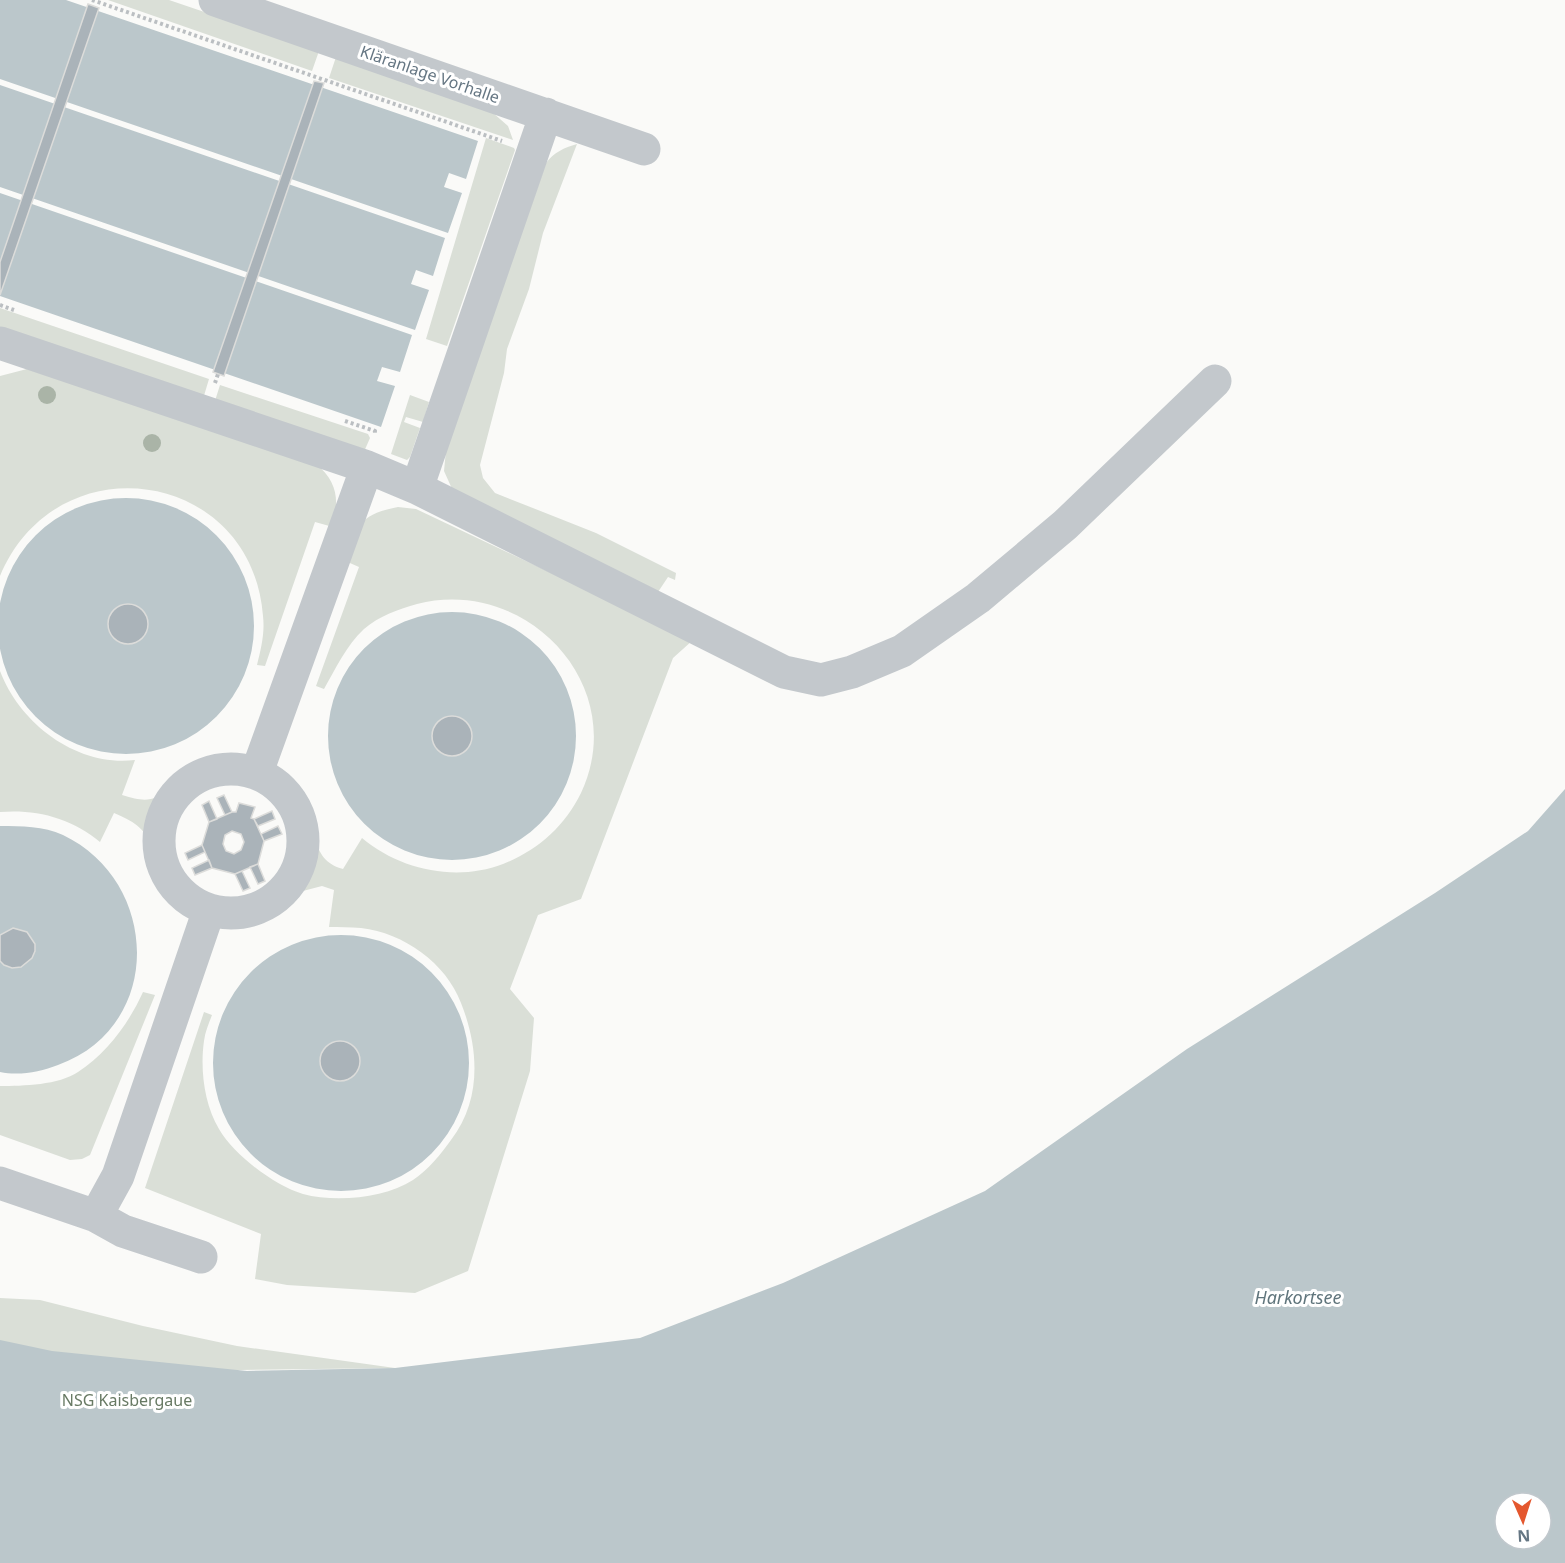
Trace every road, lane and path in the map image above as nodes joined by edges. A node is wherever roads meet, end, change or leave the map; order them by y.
1 (215, 0) edge
2 (95, 2) edge
3 (546, 114) junction
4 (644, 149) dead end
5 (533, 151) junction
6 (0, 343) edge
7 (1215, 381) dead end
8 (367, 467) junction
9 (417, 488) junction
10 (256, 772) junction
11 (209, 910) junction
12 (0, 1183) edge
13 (96, 1216) junction
14 (201, 1257) dead end

1 - 3 lane, Kläranlage Vorhalle
2 - 5 path
3 - 4 lane, Kläranlage Vorhalle
3 - 5 lane
5 - 9 lane
6 - 8 lane
7 - 9 lane
8 - 9 lane
8 - 10 lane
10 - 11 lane
10 - 11 lane
11 - 13 lane
12 - 13 lane
13 - 14 lane

